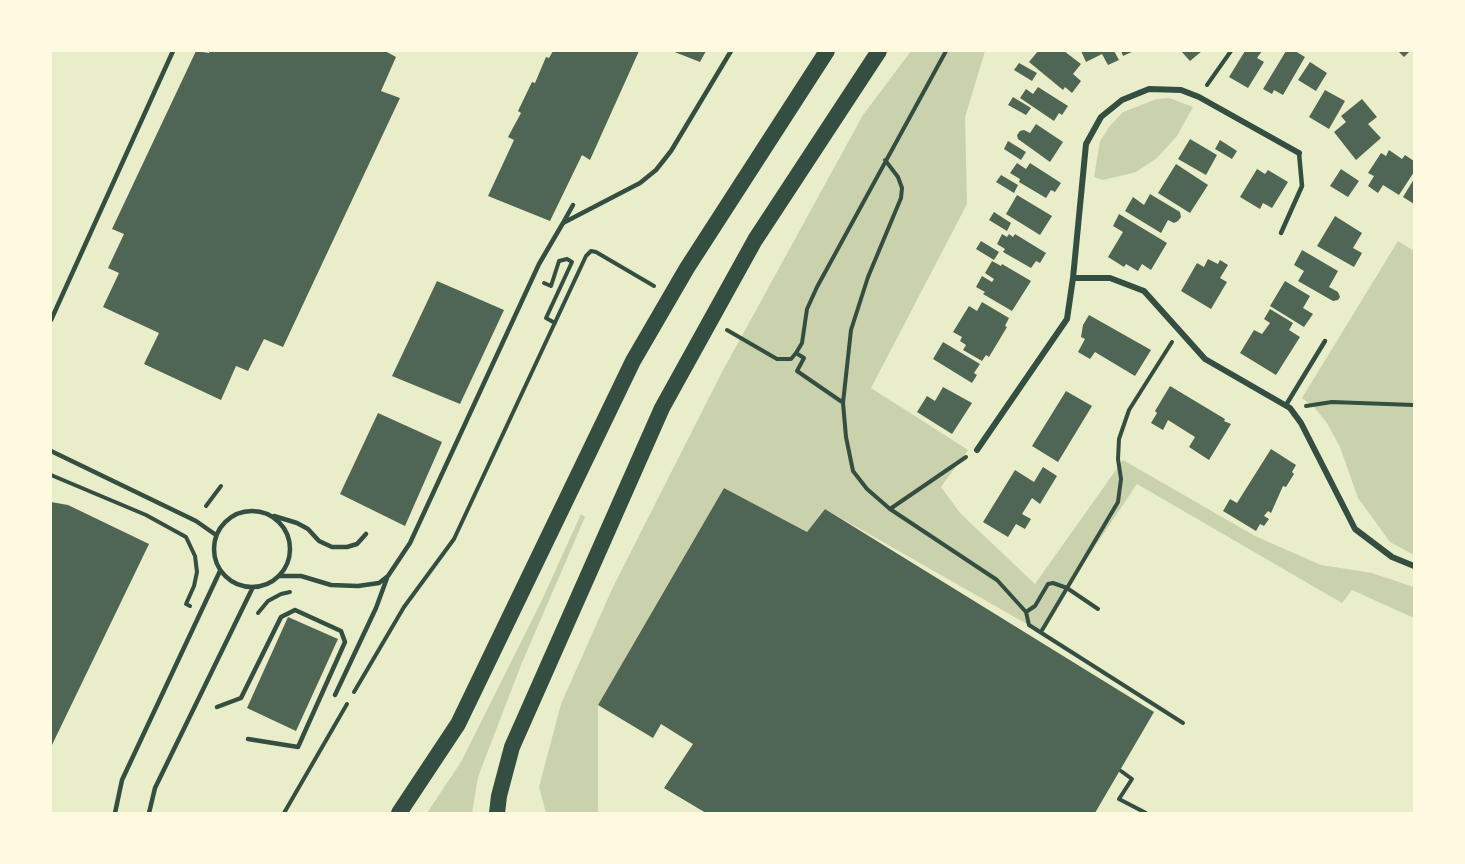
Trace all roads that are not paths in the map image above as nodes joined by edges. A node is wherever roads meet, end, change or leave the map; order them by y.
1 (173, 51) edge
2 (731, 51) edge
3 (827, 51) edge
4 (879, 51) edge
5 (1299, 153) joint
6 (573, 204) dead end
7 (563, 223) junction
8 (1281, 233) dead end
9 (1073, 278) junction
10 (51, 320) edge
11 (1325, 341) dead end
12 (1288, 406) junction
13 (977, 450) road end
14 (51, 451) edge
15 (268, 514) junction
16 (366, 534) dead end
17 (216, 535) junction
18 (1414, 566) edge
19 (220, 571) junction
20 (279, 576) junction
21 (388, 576) junction
22 (253, 587) junction
23 (335, 695) dead end
24 (217, 707) dead end
25 (248, 739) dead end
26 (115, 813) edge
27 (149, 813) edge
28 (399, 813) edge
29 (497, 813) edge

1 - 10 lane
2 - 7 lane
3 - 28 highway
4 - 29 highway
5 - 8 lane
5 - 9 street
6 - 7 lane
7 - 21 lane
9 - 12 street
9 - 13 street
11 - 12 lane
12 - 18 street
14 - 17 lane
15 - 16 lane
15 - 17 lane
15 - 20 lane
17 - 19 lane
19 - 22 lane
19 - 26 lane
20 - 21 lane
20 - 22 lane
21 - 23 lane
22 - 27 lane
24 - 25 lane

